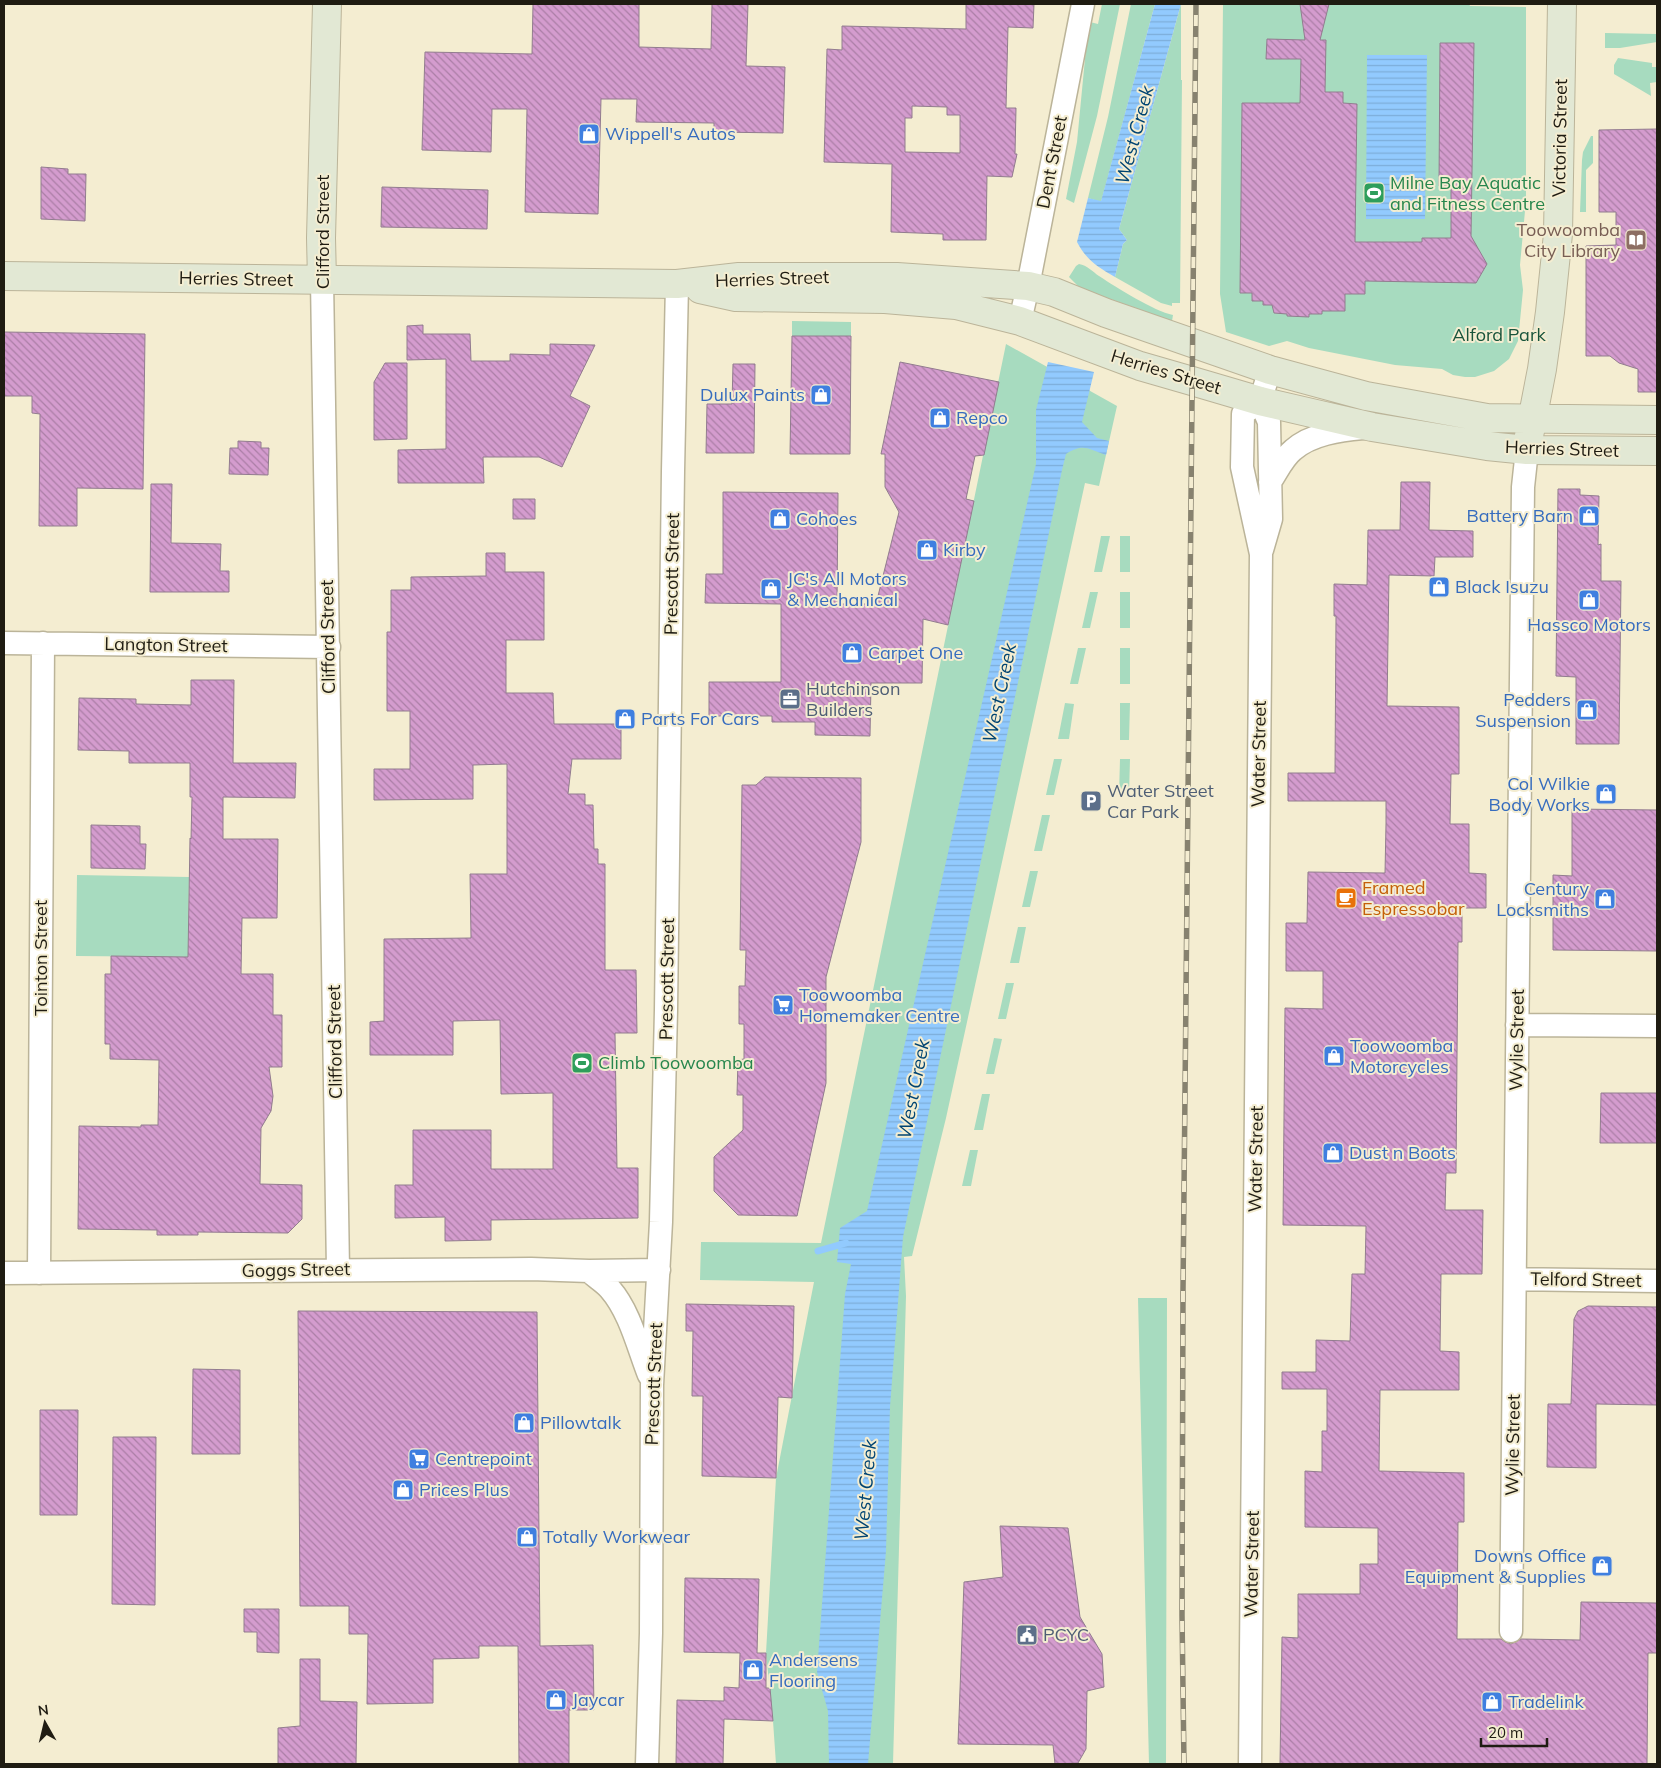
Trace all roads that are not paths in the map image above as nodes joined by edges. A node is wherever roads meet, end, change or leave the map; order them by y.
1 (327, 4) edge
2 (1083, 4) edge
3 (1562, 4) edge
4 (4, 276) edge
5 (322, 280) junction
6 (677, 284) junction
7 (1028, 286) junction
8 (1020, 321) junction
9 (1270, 370) junction
10 (1260, 401) junction
11 (1532, 419) junction
12 (1657, 420) edge
13 (1372, 427) junction
14 (1527, 450) junction
15 (1657, 451) edge
16 (1270, 482) junction
17 (1261, 554) junction
18 (4, 643) edge
19 (44, 643) junction
20 (329, 647) junction
21 (1518, 1025) junction
22 (1657, 1026) edge
23 (338, 1270) junction
24 (659, 1270) junction
25 (589, 1271) junction
26 (4, 1273) edge
27 (39, 1273) junction
28 (1515, 1279) junction
29 (1657, 1281) edge
30 (652, 1385) junction
31 (1511, 1631) dead end
32 (647, 1764) edge
33 (1250, 1764) edge

1 - 5 main road, Clifford Street
2 - 7 street, Dent Street
3 - 11 main road, Victoria Street
4 - 5 main road, Herries Street
5 - 6 main road, Herries Street
5 - 20 street, Clifford Street
6 - 7 main road, Herries Street
6 - 8 main road, Herries Street
6 - 24 street, Prescott Street
7 - 8 street, Dent Street
7 - 9 main road, Herries Street
8 - 10 main road, Herries Street
9 - 10 street, Water Street
9 - 11 main road, Herries Street
10 - 13 main road, Herries Street
10 - 16 street, Water Street
10 - 17 street, Water Street
11 - 12 main road, Herries Street
11 - 14 main road, Victoria Street
13 - 14 main road, Herries Street
13 - 16 street
14 - 15 main road, Herries Street
14 - 21 street, Wylie Street
16 - 17 street, Water Street
17 - 33 street, Water Street
18 - 19 street, Langton Street
19 - 20 street, Langton Street
19 - 27 street, Tointon Street
20 - 23 street, Clifford Street
21 - 22 street
21 - 28 street, Wylie Street
23 - 25 street, Goggs Street
23 - 27 street, Goggs Street
24 - 25 street, Goggs Street
24 - 30 street, Prescott Street
25 - 30 street
26 - 27 street, Goggs Street
28 - 29 street, Telford Street
28 - 31 street, Wylie Street
30 - 32 street, Prescott Street

